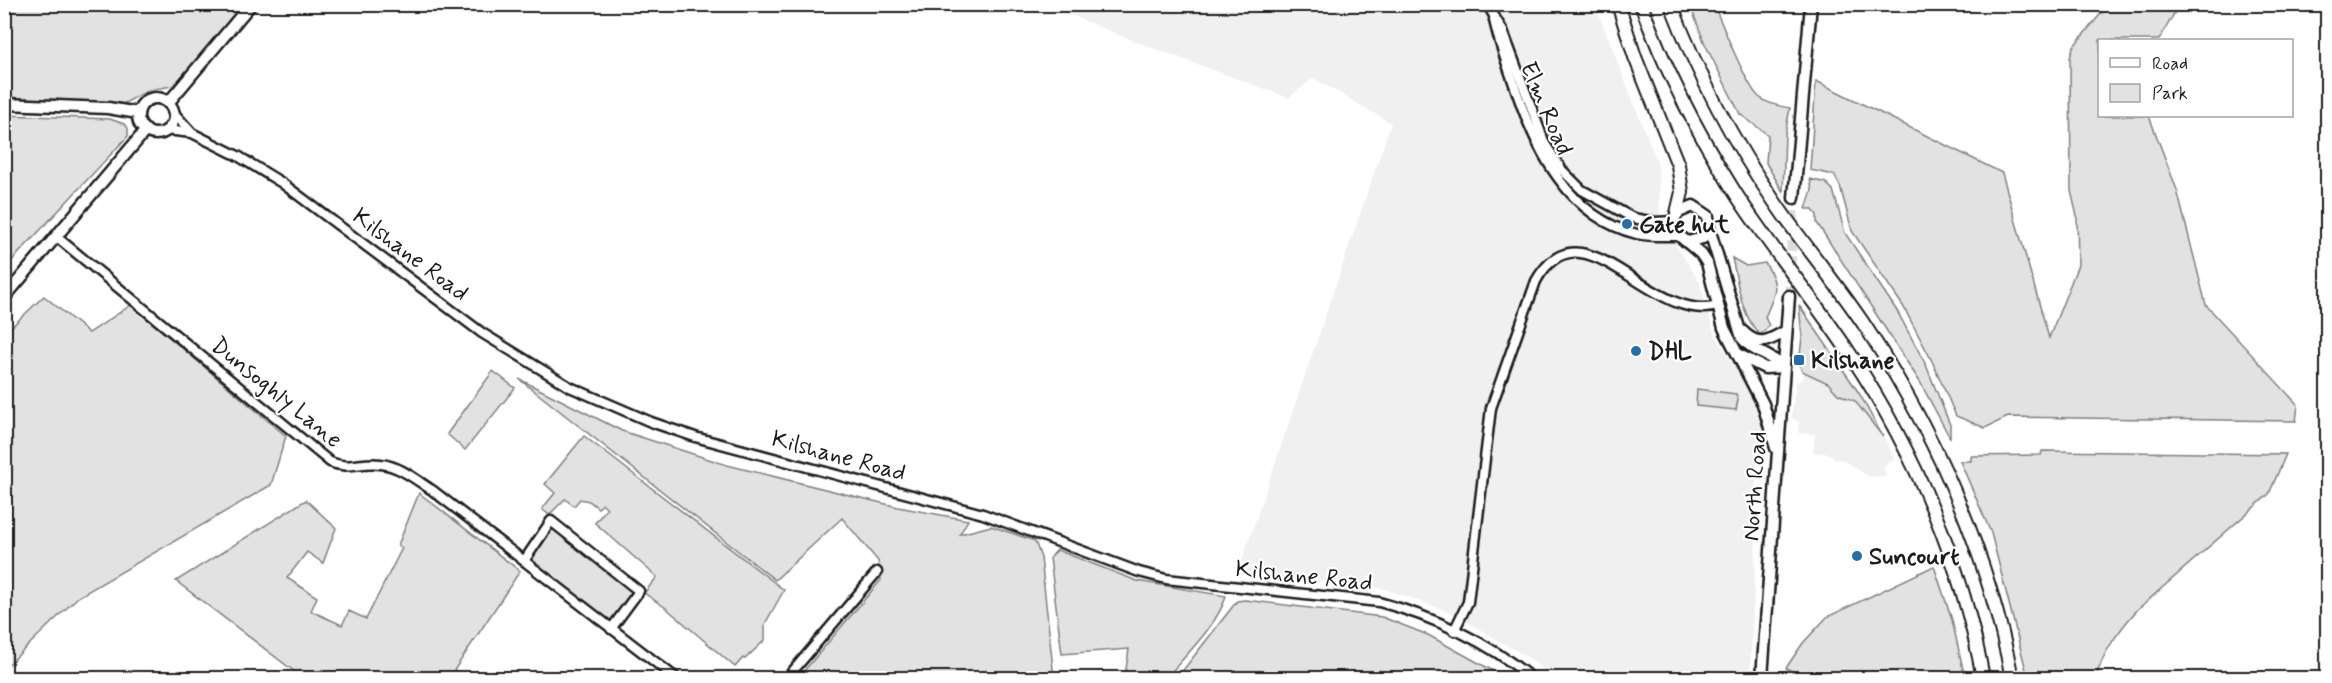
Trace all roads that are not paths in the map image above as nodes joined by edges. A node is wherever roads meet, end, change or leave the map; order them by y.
1 (251, 4) edge
2 (1487, 4) edge
3 (1618, 4) edge
4 (1641, 4) edge
5 (1671, 4) edge
6 (1811, 4) edge
7 (1494, 20) junction
8 (4, 104) edge
9 (170, 108) junction
10 (138, 113) junction
11 (146, 130) junction
12 (166, 130) junction
13 (192, 133) junction
14 (1794, 198) tunnel mouth
15 (1676, 217) junction
16 (1709, 228) junction
17 (58, 238) junction
18 (1683, 239) junction
19 (1789, 296) tunnel mouth
20 (4, 298) edge
21 (1718, 306) junction
22 (1738, 327) junction
23 (1786, 331) junction
24 (1738, 354) junction
25 (1784, 368) junction
26 (1778, 451) junction
27 (524, 561) junction
28 (877, 572) dead end
29 (611, 629) junction
30 (1454, 631) junction
31 (676, 678) edge
32 (787, 678) edge
33 (1531, 678) edge
34 (1762, 678) edge
35 (1983, 678) edge
36 (2012, 678) edge

1 - 9 main road
2 - 7 street, Elm Road
3 - 15 highway
4 - 35 highway
5 - 36 highway
6 - 14 main road
7 - 15 street, Elm Road
7 - 18 street, Elm Road
8 - 10 main road
9 - 10 main road
9 - 12 main road
9 - 13 street, Kilshane Road
10 - 11 main road
11 - 12 main road
11 - 17 main road
12 - 13 street, Kilshane Road
13 - 30 street, Kilshane Road
15 - 16 main road
15 - 18 main road
16 - 18 main road
16 - 22 main road
17 - 20 main road
17 - 27 street, Dunsoghly Lane
18 - 21 main road
19 - 23 main road, North Road
21 - 24 main road
21 - 30 street
22 - 23 main road
22 - 25 main road
23 - 25 main road, North Road
24 - 25 main road
24 - 26 main road
25 - 26 main road, North Road
26 - 34 main road, North Road
27 - 29 street, Dunsoghly Lane
27 - 29 street
28 - 32 street
29 - 31 street, Dunsoghly Lane
30 - 33 street, Kilshane Road

